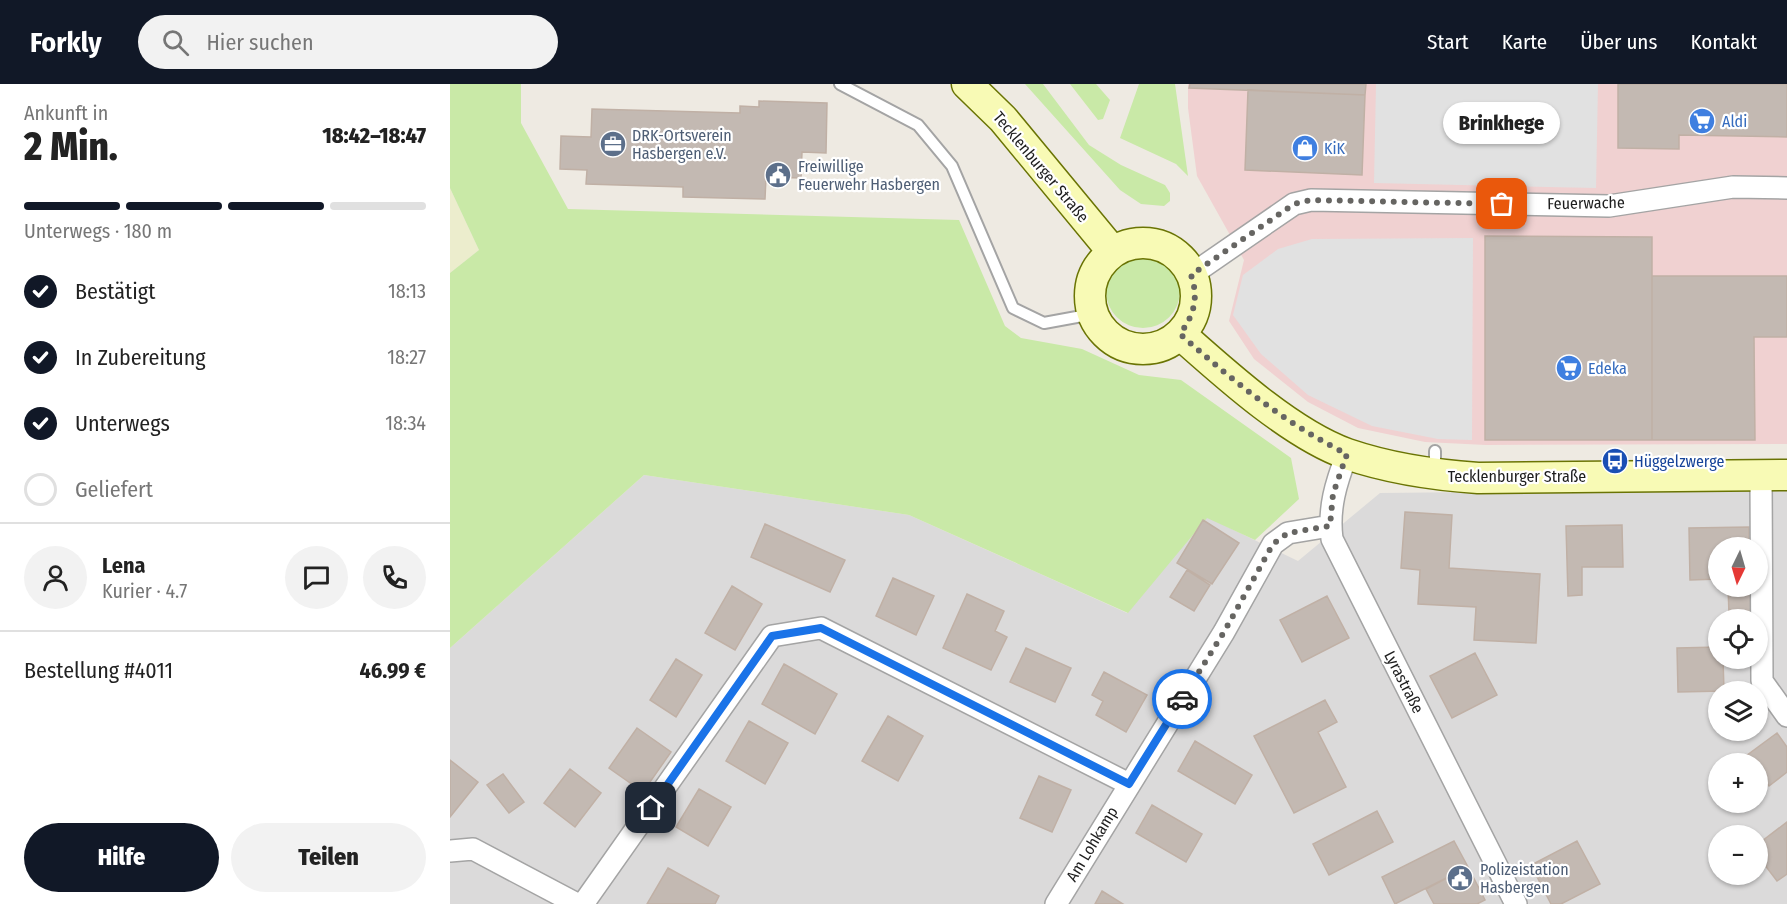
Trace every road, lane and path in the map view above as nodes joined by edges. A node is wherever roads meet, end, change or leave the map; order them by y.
1 (840, 84) edge
2 (967, 84) edge
3 (1787, 188) edge
4 (1113, 252) junction
5 (1191, 275) junction
6 (1093, 314) junction
7 (1180, 334) junction
8 (1347, 454) junction
9 (1774, 476) edge
10 (1330, 526) junction
11 (1787, 716) edge
12 (1129, 784) junction
13 (450, 851) edge
14 (577, 904) edge
15 (583, 904) edge
16 (1056, 904) edge
17 (1516, 904) edge

1 - 6 lane
2 - 4 street, Tecklenburger Straße
3 - 5 street, Feuerwache
4 - 5 street
4 - 6 street
5 - 7 street
6 - 7 street
7 - 8 street, Tecklenburger Straße
8 - 9 street, Tecklenburger Straße
8 - 10 street, Lyrastraße
9 - 11 street
10 - 12 street, Am Lohkamp
10 - 17 street, Lyrastraße
12 - 15 street
12 - 16 street, Am Lohkamp
13 - 14 street

